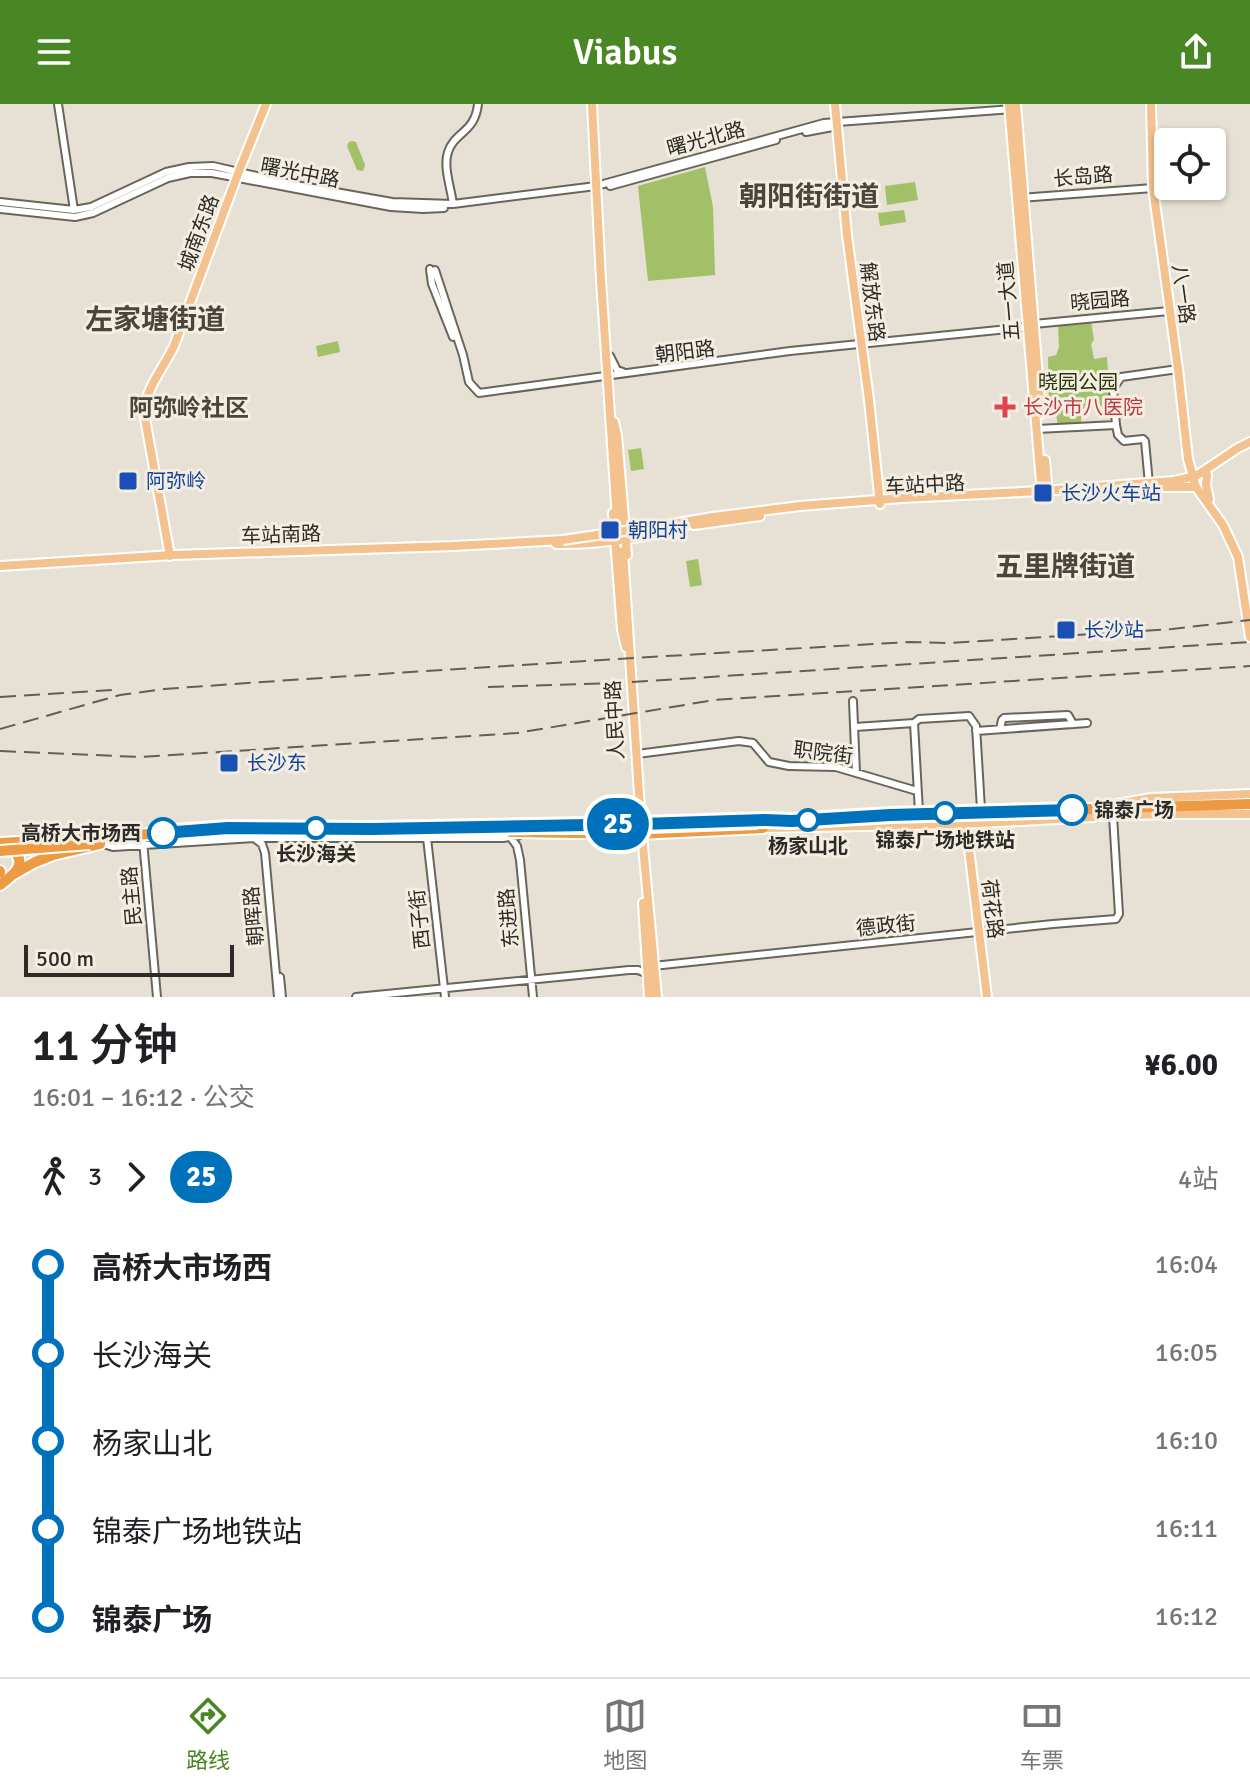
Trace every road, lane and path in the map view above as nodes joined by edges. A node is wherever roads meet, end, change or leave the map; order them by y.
1 (58, 104) edge
2 (268, 104) edge
3 (478, 104) edge
4 (594, 104) edge
5 (836, 104) edge
6 (1154, 104) edge
7 (1012, 108) edge
8 (838, 123) junction
9 (240, 175) junction
10 (598, 187) junction
11 (1153, 188) junction
12 (1020, 198) junction
13 (0, 202) edge
14 (453, 204) junction
15 (0, 209) edge
16 (74, 210) junction
17 (1169, 311) junction
18 (1030, 327) junction
19 (863, 345) junction
20 (608, 356) junction
21 (1178, 369) junction
22 (626, 373) junction
23 (609, 376) junction
24 (589, 378) junction
25 (612, 423) junction
26 (1116, 425) junction
27 (1040, 429) junction
28 (1250, 444) edge
29 (1189, 459) junction
30 (1044, 470) junction
31 (1208, 471) junction
32 (1195, 481) junction
33 (1149, 484) junction
34 (1178, 484) junction
35 (1066, 489) junction
36 (1085, 490) junction
37 (1020, 492) junction
38 (1045, 492) junction
39 (1209, 499) junction
40 (881, 501) junction
41 (621, 522) junction
42 (685, 524) junction
43 (614, 529) junction
44 (626, 538) junction
45 (615, 539) junction
46 (558, 542) junction
47 (622, 551) dead end
48 (172, 556) junction
49 (0, 567) edge
50 (1250, 607) edge
51 (1250, 613) edge
52 (1250, 637) edge
53 (630, 659) junction
54 (853, 701) dead end
55 (914, 723) junction
56 (1087, 723) dead end
57 (855, 727) junction
58 (976, 731) junction
59 (637, 754) junction
60 (856, 773) junction
61 (917, 791) junction
62 (1250, 804) edge
63 (1095, 811) junction
64 (919, 812) junction
65 (1076, 812) junction
66 (1113, 816) junction
67 (967, 820) junction
68 (790, 823) junction
69 (761, 824) junction
70 (497, 829) junction
71 (640, 829) junction
72 (519, 833) junction
73 (254, 838) junction
74 (275, 838) junction
75 (427, 838) junction
76 (38, 841) junction
77 (96, 843) junction
78 (142, 843) junction
79 (1, 844) edge
80 (35, 862) junction
81 (14, 874) junction
82 (0, 885) edge
83 (977, 933) junction
84 (651, 975) junction
85 (531, 980) junction
86 (444, 989) junction
87 (156, 997) edge
88 (280, 997) edge
89 (356, 997) edge
90 (445, 997) edge
91 (533, 997) edge
92 (653, 997) edge
93 (985, 997) edge

1 - 16 street
2 - 9 main road, 城南东路
3 - 14 street
4 - 10 main road
5 - 8 main road, 解放东路
6 - 11 main road, 八一路
6 - 29 main road, 八一路
7 - 8 street, 曙光北路
7 - 12 main road, 五一大道
8 - 10 street, 曙光北路
8 - 19 main road, 解放东路
9 - 10 street, 曙光中路
9 - 14 street, 曙光中路
9 - 15 street, 曙光中路
9 - 16 street, 曙光中路
9 - 48 main road, 城南东路
10 - 14 street, 曙光中路
10 - 20 main road
11 - 12 street, 长岛路
11 - 17 main road, 八一路
12 - 18 main road, 五一大道
13 - 16 street, 曙光中路
17 - 18 street, 晓园路
17 - 21 main road, 八一路
18 - 19 street, 朝阳路
18 - 27 main road, 五一大道
19 - 22 street, 朝阳路
19 - 23 street, 朝阳路
19 - 40 main road, 解放东路
20 - 22 street
20 - 23 main road
20 - 24 street
21 - 26 street
21 - 29 main road, 八一路
22 - 23 street, 朝阳路
23 - 24 street, 朝阳路
23 - 24 street, 朝阳路
23 - 25 main road
25 - 41 main road
25 - 43 main road
26 - 27 street
26 - 33 street
27 - 30 main road, 五一大道
28 - 31 main road
29 - 31 main road
29 - 32 main road, 八一路
29 - 34 main road
30 - 35 main road
30 - 37 main road
30 - 38 main road, 五一大道
31 - 32 main road
31 - 39 main road
32 - 34 main road
32 - 39 main road
32 - 52 main road
33 - 34 main road, 车站中路
33 - 36 main road, 车站中路
34 - 36 main road, 车站中路
35 - 36 main road, 车站中路
35 - 38 main road, 车站中路
36 - 38 main road, 车站中路
37 - 38 main road, 车站中路
37 - 40 main road, 车站中路
38 - 40 main road, 车站中路
39 - 50 main road
40 - 42 main road, 车站中路
41 - 42 main road
41 - 43 main road
41 - 44 main road
42 - 44 main road
42 - 46 main road, 车站中路, bridge
43 - 45 main road
43 - 46 main road
44 - 45 main road
44 - 53 main road
45 - 46 main road
45 - 53 main road
46 - 48 main road, 车站南路
47 - 53 main road, 人民中路
48 - 49 main road, 车站南路
50 - 51 main road
53 - 59 main road, 人民中路
53 - 71 main road, 人民中路
54 - 57 street
55 - 57 street
55 - 58 street
55 - 61 street
56 - 58 street
57 - 60 street
58 - 67 street
59 - 60 street, 职院街
59 - 71 main road, 人民中路
60 - 61 street, 职院街
61 - 64 street
62 - 63 highway
62 - 63 main road
62 - 66 main road
63 - 65 highway
63 - 66 main road
63 - 67 main road
63 - 67 main road
64 - 67 main road
64 - 69 main road
65 - 67 highway
65 - 68 highway
66 - 83 street, 德政街
67 - 68 highway
67 - 69 main road
67 - 83 main road, 荷花路
68 - 69 highway
69 - 71 highway
69 - 72 highway, bridge
70 - 71 highway
70 - 72 highway
70 - 77 highway
70 - 78 highway
71 - 72 highway
71 - 84 main road, 人民中路
72 - 75 street
72 - 85 street, 东进路
73 - 74 street
73 - 78 street
73 - 88 street, 朝晖路
74 - 75 street
74 - 88 street, 朝晖路
75 - 86 street, 西子街
76 - 77 highway
76 - 79 highway
76 - 80 highway
77 - 78 highway
77 - 79 highway, bridge
77 - 80 highway, bridge
78 - 87 street, 民主路
79 - 81 highway
80 - 81 highway
81 - 82 highway
83 - 84 street, 德政街
83 - 93 main road, 荷花路
84 - 85 street, 德政街
84 - 92 main road, 人民中路
85 - 86 street, 德政街
85 - 91 street, 东进路
86 - 89 street, 德政街
86 - 90 street, 西子街

